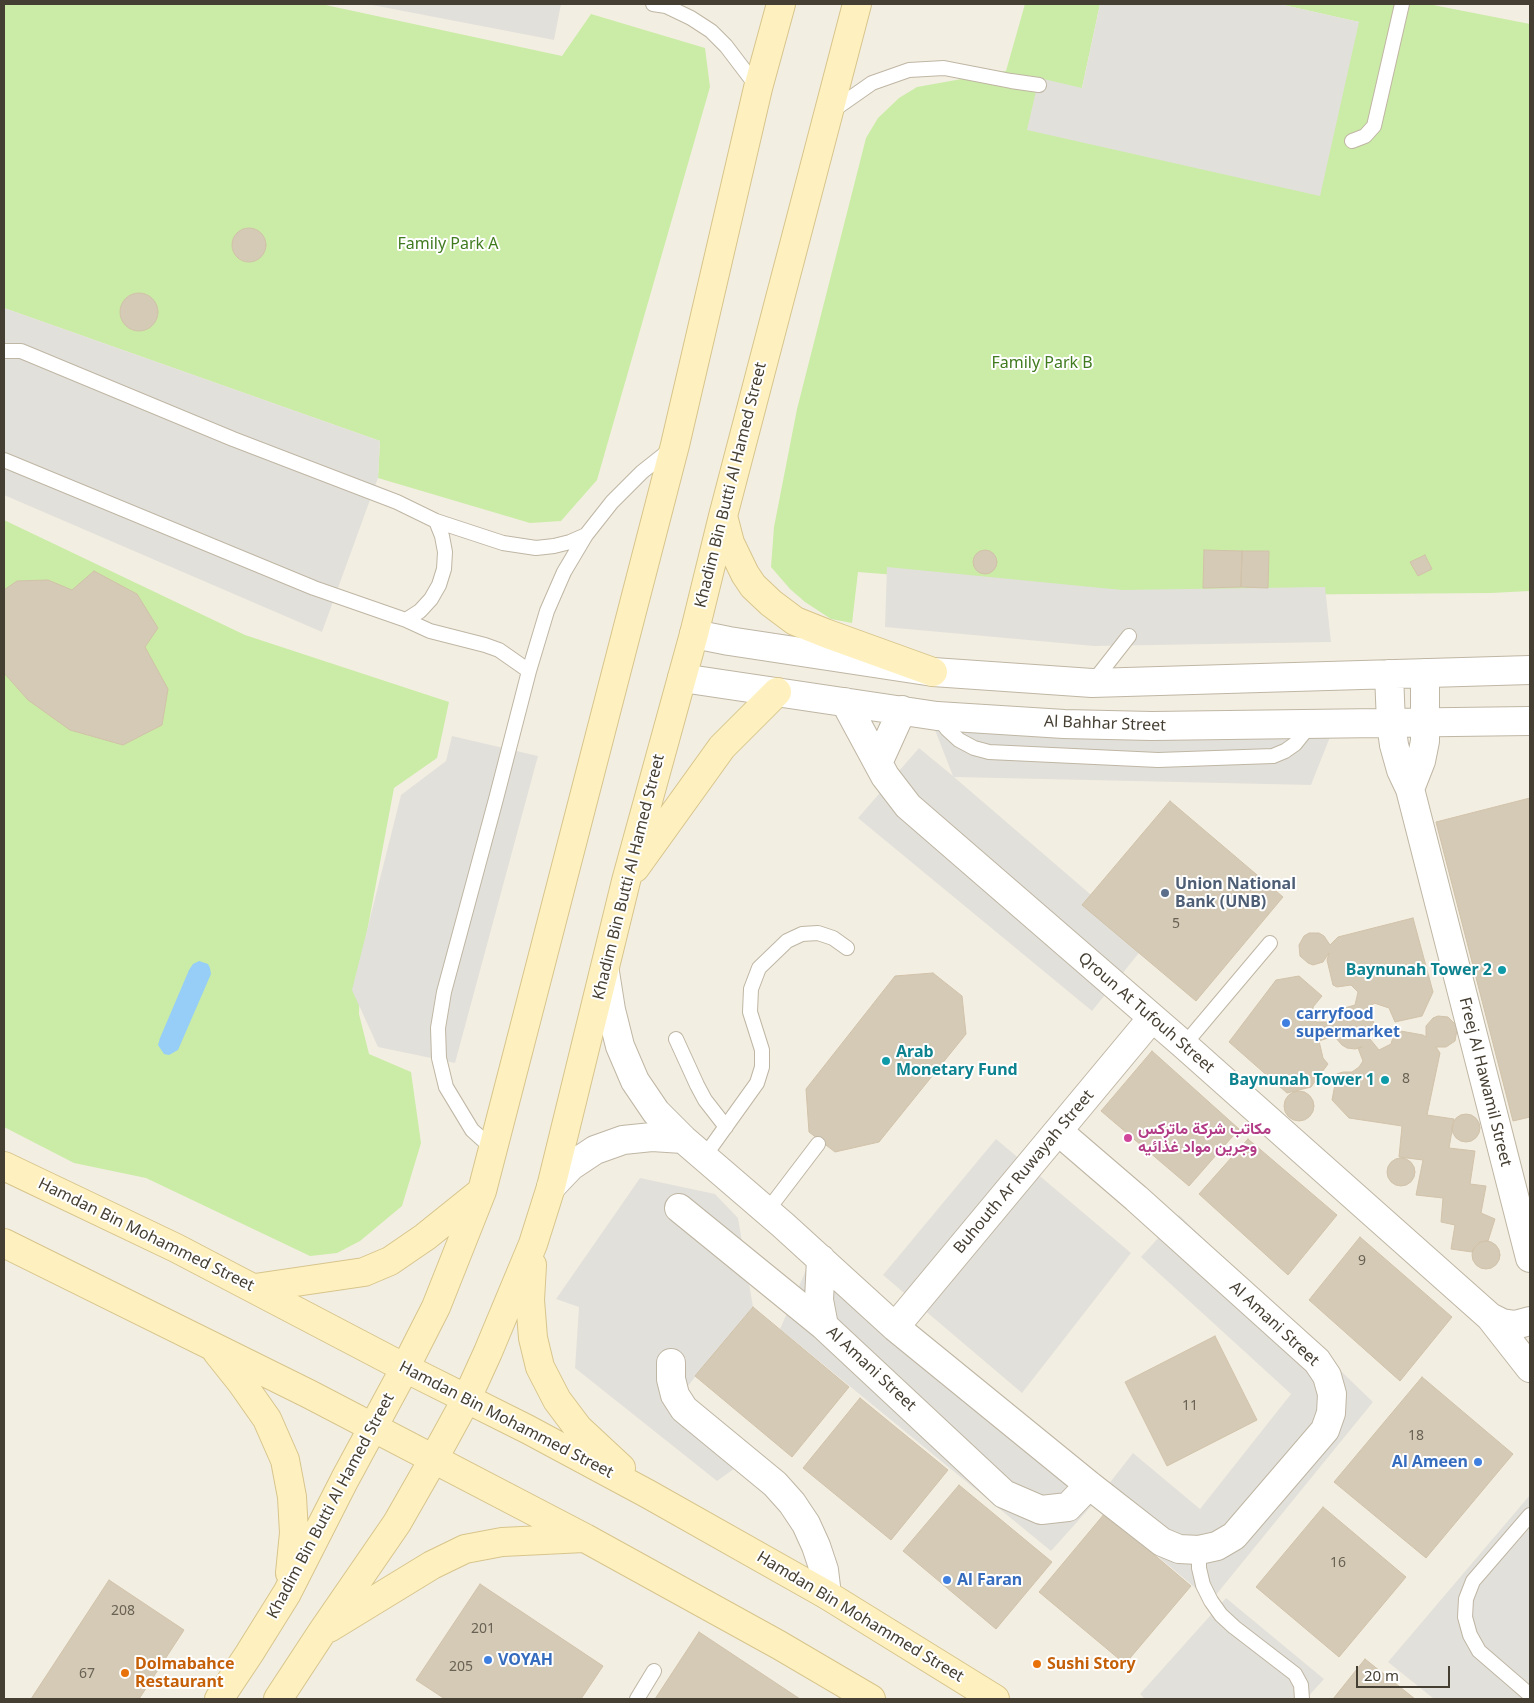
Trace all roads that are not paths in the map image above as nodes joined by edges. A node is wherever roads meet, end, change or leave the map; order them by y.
1 (653, 4) edge
2 (781, 4) edge
3 (857, 4) edge
4 (1402, 4) edge
5 (1039, 85) dead end
6 (758, 88) junction
7 (827, 114) junction
8 (1352, 141) dead end
9 (4, 351) edge
10 (675, 445) junction
11 (4, 460) edge
12 (723, 516) junction
13 (436, 521) junction
14 (586, 535) junction
15 (406, 620) junction
16 (694, 634) junction
17 (1129, 636) dead end
18 (1530, 670) edge
19 (529, 671) junction
20 (932, 672) junction
21 (1425, 673) junction
22 (1389, 674) junction
23 (682, 678) junction
24 (1092, 682) junction
25 (777, 692) junction
26 (844, 702) junction
27 (902, 710) junction
28 (1530, 721) edge
29 (1426, 722) junction
30 (1391, 723) junction
31 (878, 763) junction
32 (1410, 789) junction
33 (626, 881) junction
34 (1270, 943) dead end
35 (847, 948) dead end
36 (604, 972) junction
37 (1152, 1018) junction
38 (676, 1039) dead end
39 (1184, 1045) junction
40 (726, 1127) junction
41 (1058, 1131) junction
42 (683, 1139) junction
43 (818, 1144) dead end
44 (493, 1150) junction
45 (704, 1157) junction
46 (4, 1166) edge
47 (551, 1187) junction
48 (482, 1191) junction
49 (679, 1208) dead end
50 (767, 1211) junction
51 (4, 1243) edge
52 (533, 1244) junction
53 (1530, 1258) edge
54 (821, 1259) junction
55 (256, 1288) junction
56 (1490, 1317) junction
57 (1530, 1320) edge
58 (824, 1326) junction
59 (895, 1327) junction
60 (211, 1346) junction
61 (671, 1363) dead end
62 (405, 1368) junction
63 (1530, 1368) edge
64 (467, 1398) junction
65 (372, 1428) junction
66 (433, 1460) junction
67 (1089, 1485) junction
68 (648, 1494) junction
69 (1530, 1515) edge
70 (584, 1538) junction
71 (1199, 1550) junction
72 (287, 1593) junction
73 (827, 1595) junction
74 (322, 1632) junction
75 (654, 1671) dead end
76 (1530, 1695) edge
77 (219, 1699) edge
78 (278, 1699) edge
79 (637, 1699) edge
80 (870, 1699) edge
81 (995, 1699) edge
82 (1302, 1699) edge

1 - 6 lane
2 - 6 street, Khadim Bin Butti Al Hamed Street
3 - 7 street, Khadim Bin Butti Al Hamed Street
4 - 8 lane
5 - 7 lane
6 - 10 street, Khadim Bin Butti Al Hamed Street
7 - 12 street, Khadim Bin Butti Al Hamed Street
9 - 13 lane
10 - 14 lane
10 - 44 street, Khadim Bin Butti Al Hamed Street
11 - 15 lane
12 - 16 street, Khadim Bin Butti Al Hamed Street
12 - 20 street
13 - 14 lane
13 - 15 lane
14 - 19 lane
15 - 19 lane
16 - 20 street
16 - 23 street, Khadim Bin Butti Al Hamed Street
17 - 24 lane
18 - 21 street
19 - 44 lane
20 - 24 street
21 - 22 street
21 - 29 street
22 - 24 street
22 - 30 street, Freej Al Hawamil Street
23 - 25 street, Al Bahhar Street
23 - 33 street, Khadim Bin Butti Al Hamed Street
25 - 26 street, Al Bahhar Street
25 - 33 street
26 - 27 street, Al Bahhar Street
26 - 31 street, Qroun At Tufouh Street
27 - 30 street, Al Bahhar Street
27 - 31 street
28 - 29 street, Al Bahhar Street
29 - 30 street, Al Bahhar Street
29 - 32 street
30 - 32 street, Freej Al Hawamil Street
31 - 37 street, Qroun At Tufouh Street
32 - 53 street, Freej Al Hawamil Street
33 - 36 street, Khadim Bin Butti Al Hamed Street
34 - 39 lane
35 - 40 lane
36 - 42 street, Al Amani Street
36 - 47 street, Khadim Bin Butti Al Hamed Street
37 - 39 street, Qroun At Tufouh Street
37 - 41 street, Buhouth Ar Ruwayah Street
38 - 40 lane
39 - 56 street, Qroun At Tufouh Street
40 - 45 lane
41 - 59 street, Buhouth Ar Ruwayah Street
41 - 71 street, Al Amani Street
42 - 45 street, Al Amani Street
42 - 47 street
43 - 50 lane
44 - 48 street, Khadim Bin Butti Al Hamed Street
45 - 50 street, Al Amani Street
46 - 55 street, Hamdan Bin Mohammed Street
47 - 52 street, Khadim Bin Butti Al Hamed Street
48 - 55 street
48 - 62 street, Khadim Bin Butti Al Hamed Street
49 - 58 street
50 - 54 street, Al Amani Street
51 - 60 street
52 - 64 street, Khadim Bin Butti Al Hamed Street
52 - 68 street
54 - 58 street, Al Amani Street
54 - 59 street, Al Amani Street
55 - 62 street, Hamdan Bin Mohammed Street
56 - 57 street, Qroun At Tufouh Street
56 - 63 street, Qroun At Tufouh Street
58 - 67 street, Al Amani Street
59 - 67 street, Al Amani Street
60 - 65 street
60 - 72 street
61 - 73 street
62 - 64 street, Hamdan Bin Mohammed Street
62 - 65 street, Khadim Bin Butti Al Hamed Street
64 - 66 street, Khadim Bin Butti Al Hamed Street
64 - 68 street, Hamdan Bin Mohammed Street
65 - 66 street
65 - 72 street, Khadim Bin Butti Al Hamed Street
66 - 70 street
66 - 74 street, Khadim Bin Butti Al Hamed Street
67 - 71 street, Al Amani Street
68 - 73 street, Hamdan Bin Mohammed Street
69 - 76 lane
70 - 74 street
70 - 80 street
71 - 82 lane
72 - 77 street, Khadim Bin Butti Al Hamed Street
73 - 81 street, Hamdan Bin Mohammed Street
74 - 78 street, Khadim Bin Butti Al Hamed Street
75 - 79 lane

